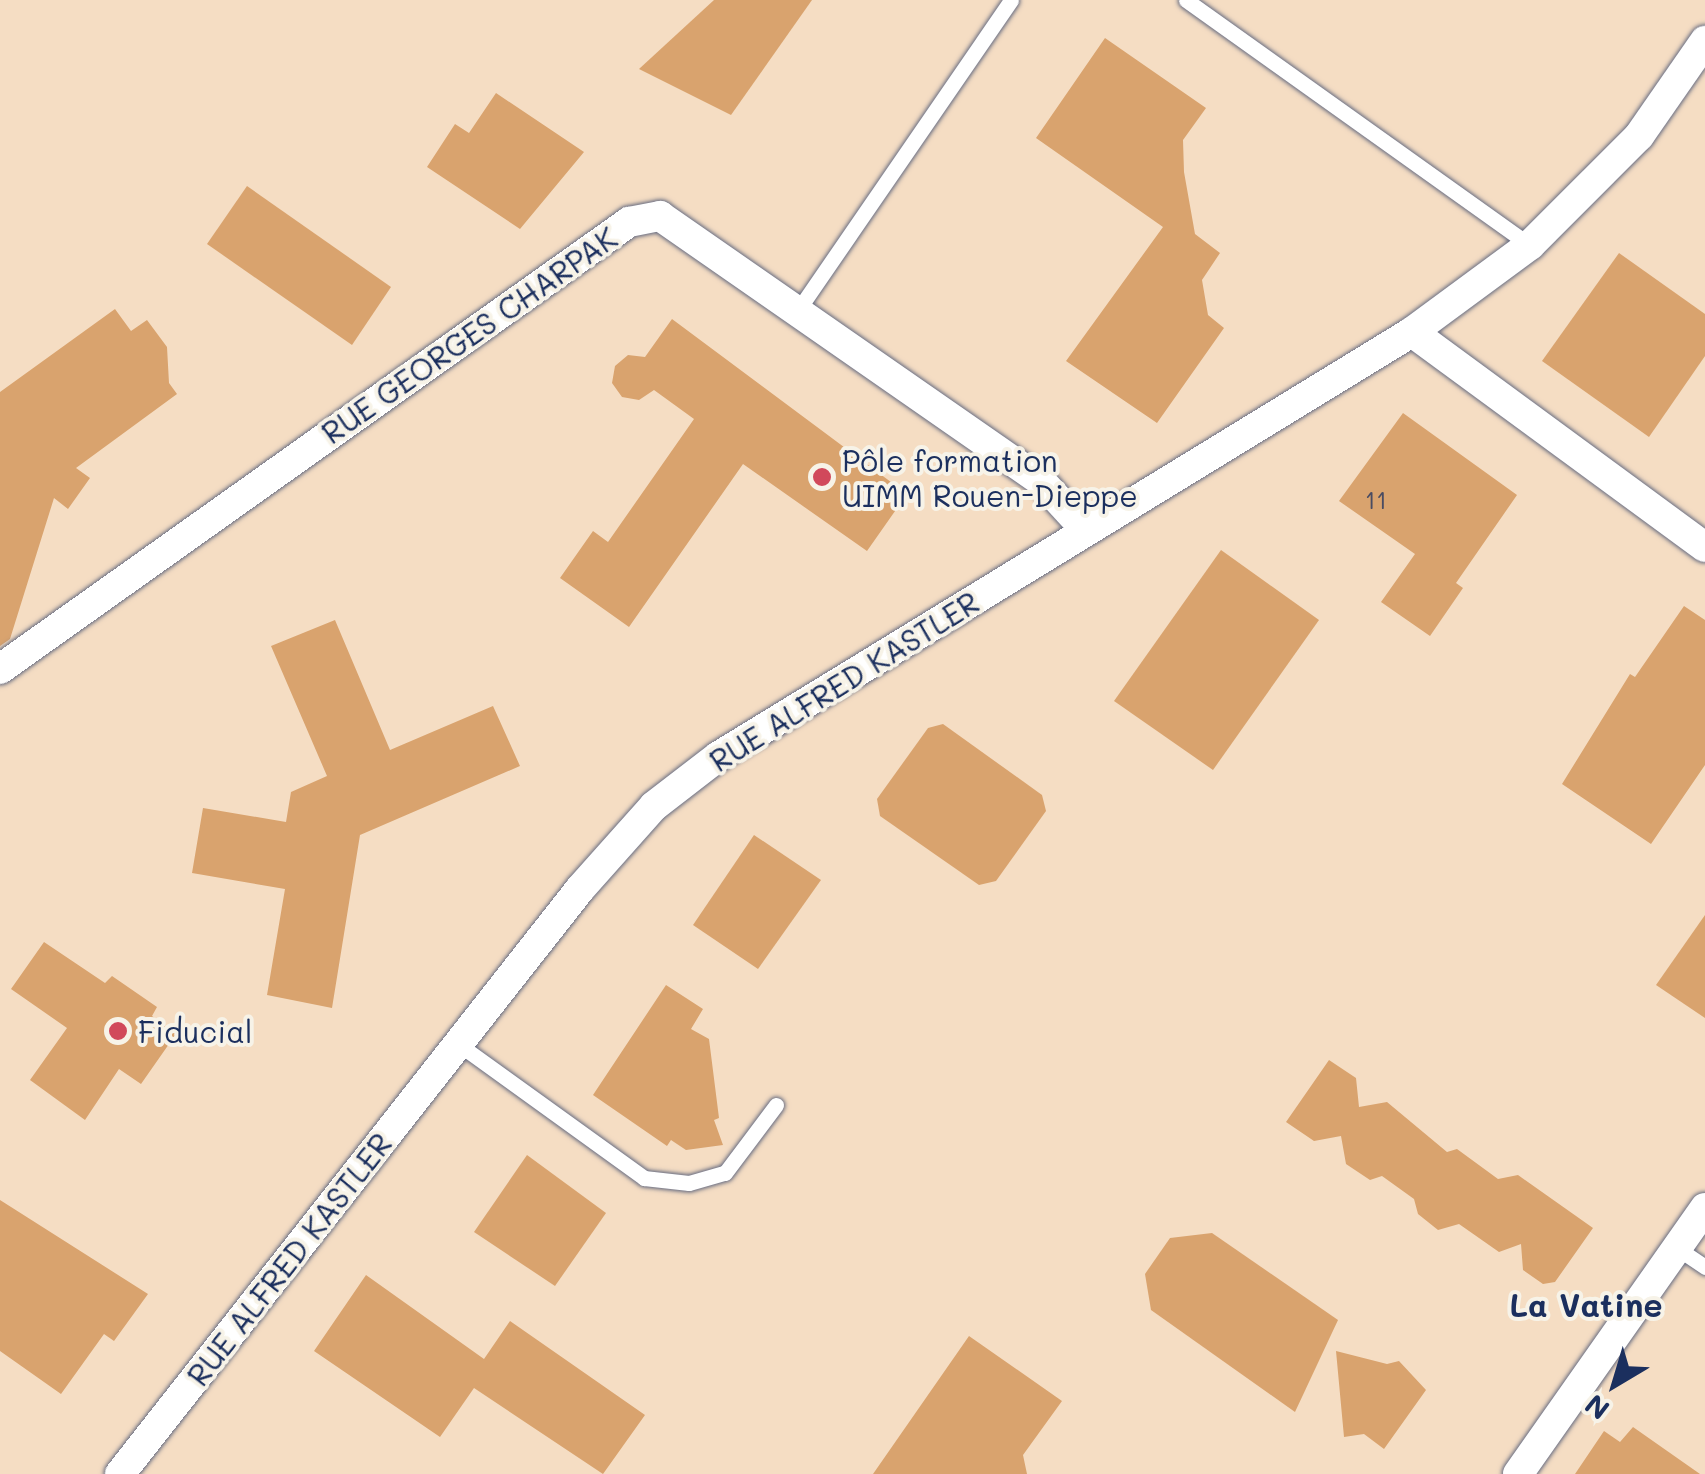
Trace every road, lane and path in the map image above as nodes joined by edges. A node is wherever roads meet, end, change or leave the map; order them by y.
1 (1010, 0) edge
2 (1186, 0) edge
3 (1705, 41) edge
4 (1530, 245) junction
5 (798, 310) junction
6 (1412, 332) junction
7 (1085, 529) junction
8 (1705, 546) edge
9 (0, 669) edge
10 (458, 1043) junction
11 (776, 1105) dead end
12 (1705, 1208) edge
13 (1677, 1248) junction
14 (1705, 1268) edge
15 (120, 1474) edge
16 (1518, 1474) edge

1 - 5 lane
2 - 4 lane
3 - 4 street, RUE ALFRED KASTLER
4 - 6 street, RUE ALFRED KASTLER
5 - 7 street, RUE GEORGES CHARPAK
5 - 9 street, RUE GEORGES CHARPAK
6 - 7 street, RUE ALFRED KASTLER
6 - 8 street
7 - 10 street, RUE ALFRED KASTLER
10 - 11 lane
10 - 15 street, RUE ALFRED KASTLER
12 - 13 street
13 - 14 lane
13 - 16 street

